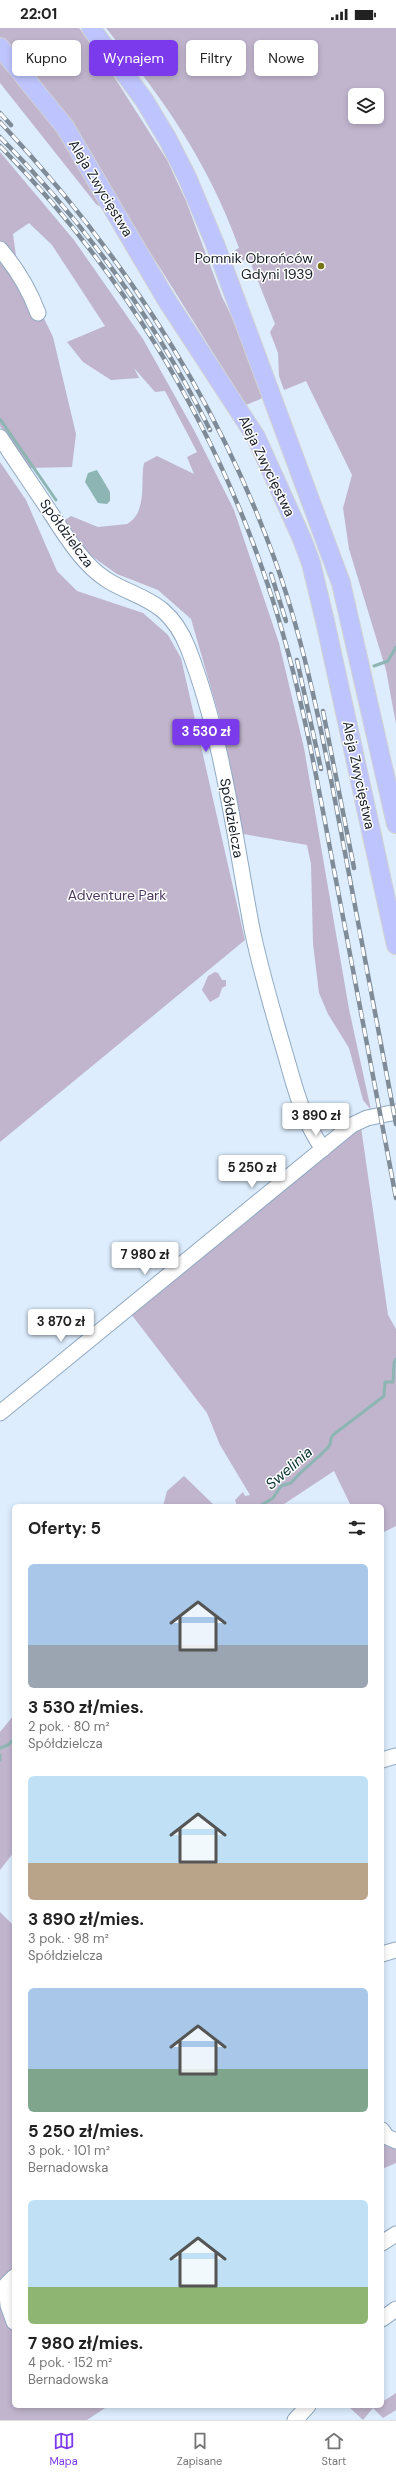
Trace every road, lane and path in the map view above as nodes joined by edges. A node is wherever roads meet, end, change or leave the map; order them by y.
1 (91, 28) edge
2 (0, 47) edge
3 (0, 249) edge
4 (38, 313) dead end
5 (0, 437) edge
6 (396, 824) edge
7 (396, 945) edge
8 (396, 1112) edge
9 (323, 1149) junction
10 (0, 1413) edge
11 (396, 1756) edge
12 (384, 1759) edge
13 (396, 1950) edge
14 (384, 1953) edge
15 (396, 2234) edge
16 (384, 2242) edge
17 (12, 2279) edge
18 (12, 2316) edge
19 (306, 2408) edge
20 (295, 2420) edge

1 - 6 main road, Aleja Zwycięstwa
2 - 7 main road, Aleja Zwycięstwa
3 - 4 street
5 - 9 street, Spółdzielcza
8 - 9 street
9 - 10 street
11 - 12 street
13 - 14 street
15 - 16 street
17 - 18 street
19 - 20 street

